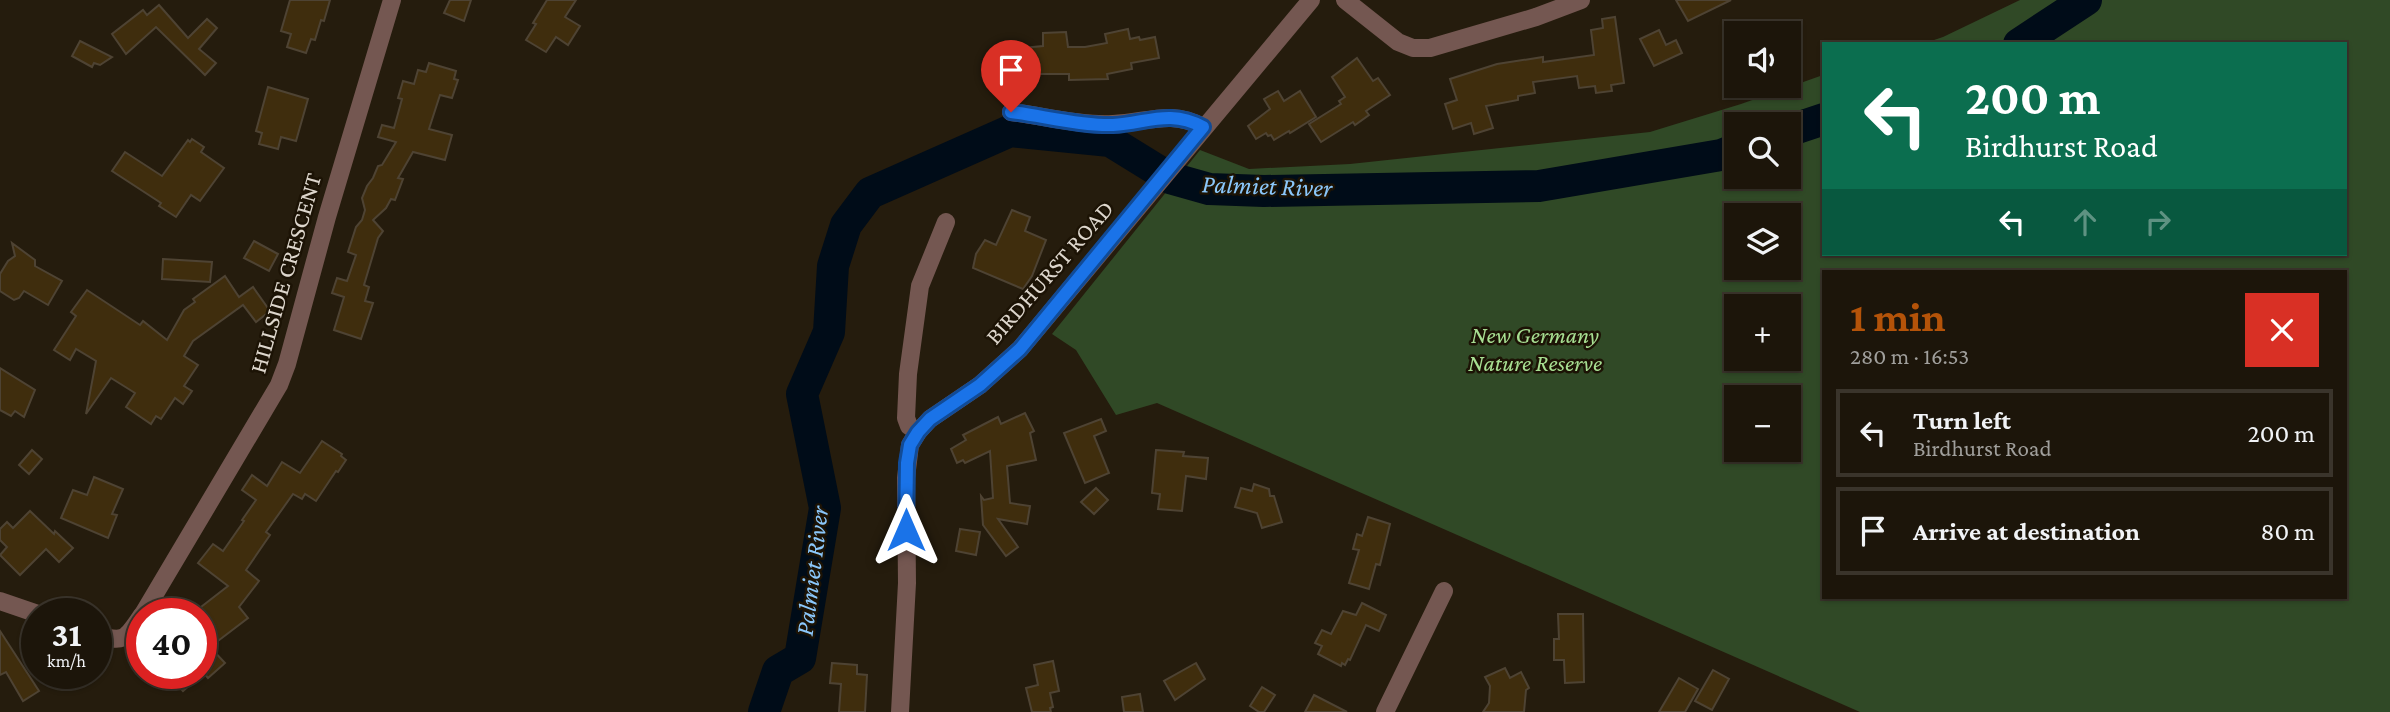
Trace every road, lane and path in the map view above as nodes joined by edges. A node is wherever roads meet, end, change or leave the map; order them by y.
1 (392, 0) edge
2 (1311, 0) edge
3 (1345, 0) edge
4 (1581, 0) edge
5 (1011, 112) dead end
6 (1203, 127) junction
7 (946, 222) dead end
8 (918, 432) junction
9 (1444, 591) dead end
10 (152, 598) edge
11 (0, 601) edge
12 (21, 608) edge
13 (900, 712) edge
14 (1385, 712) edge

1 - 10 street, HILLSIDE CRESCENT
2 - 6 street, BIRDHURST ROAD
3 - 4 street
5 - 6 street
6 - 8 street, BIRDHURST ROAD
7 - 8 street
8 - 13 street
9 - 14 street
11 - 12 street

